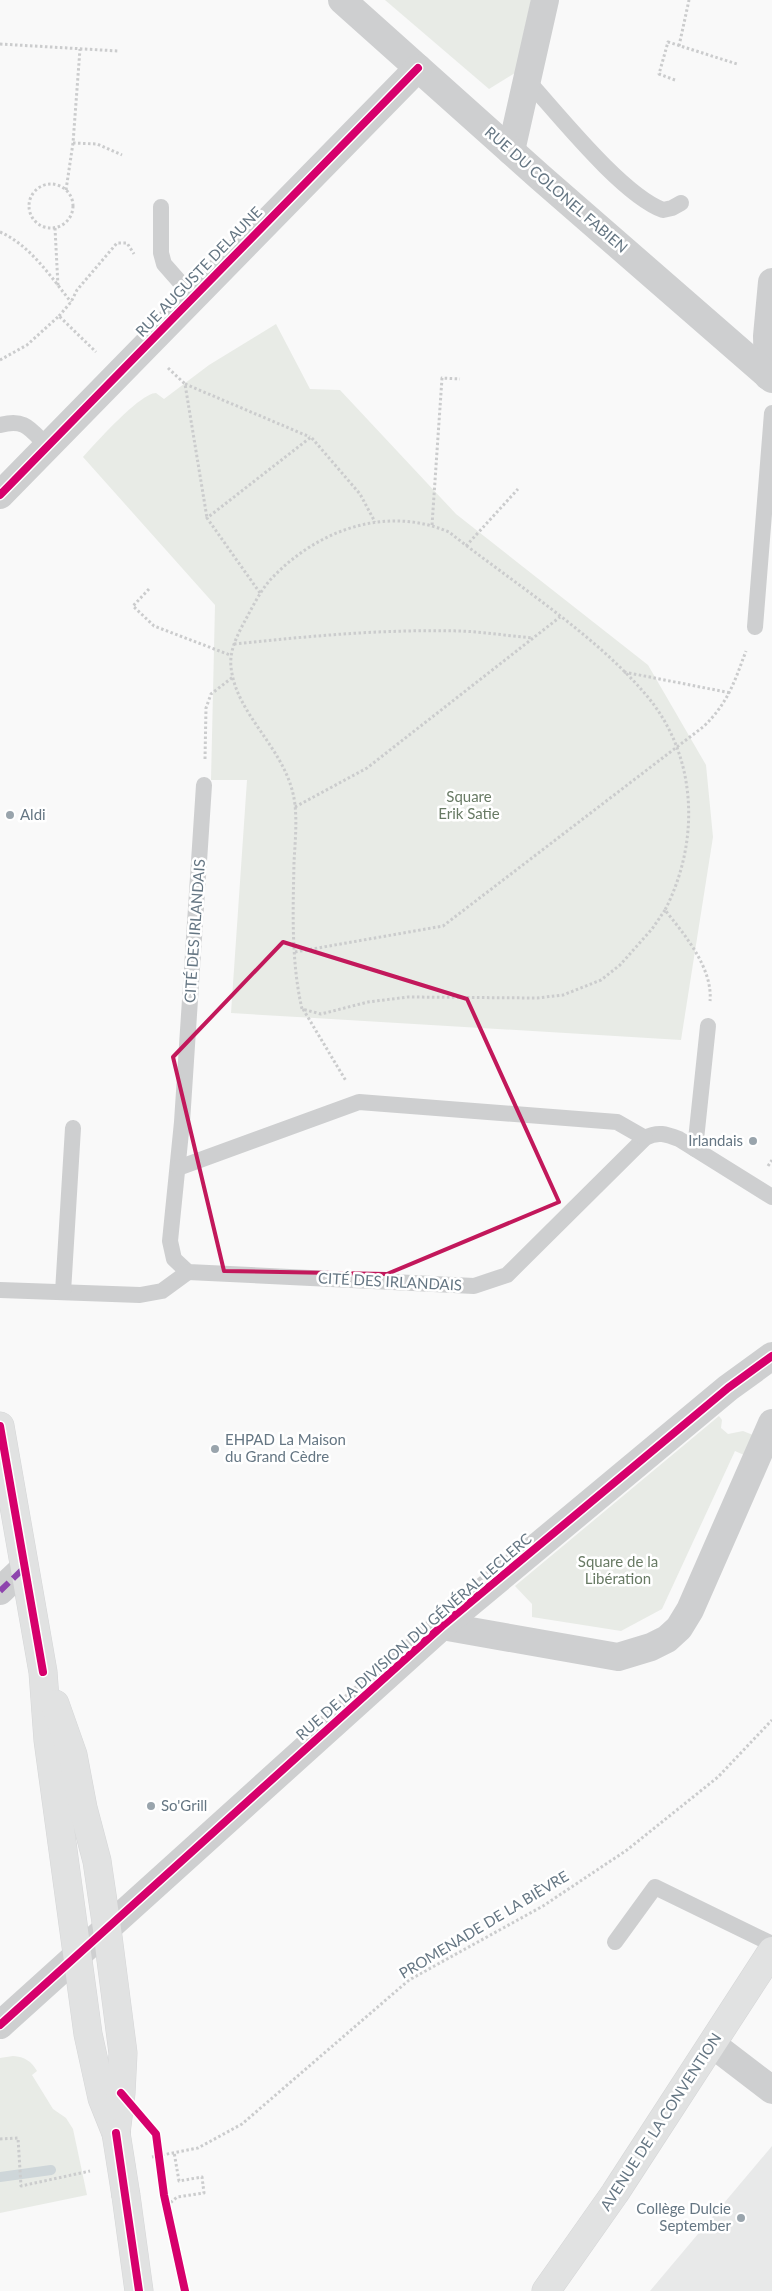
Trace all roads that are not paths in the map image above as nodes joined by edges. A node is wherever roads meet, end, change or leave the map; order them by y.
1 (342, 0) edge
2 (545, 0) edge
3 (418, 68) junction
4 (527, 80) junction
5 (511, 151) junction
6 (680, 203) dead end
7 (161, 206) dead end
8 (772, 282) edge
9 (193, 297) junction
10 (770, 377) edge
11 (772, 413) edge
12 (0, 425) edge
13 (47, 446) junction
14 (0, 494) edge
15 (755, 627) road end
16 (204, 785) road end
17 (708, 1026) road end
18 (73, 1128) dead end
19 (645, 1138) junction
20 (695, 1149) junction
21 (178, 1168) junction
22 (772, 1197) edge
23 (188, 1272) junction
24 (0, 1290) edge
25 (63, 1292) junction
26 (772, 1358) edge
27 (772, 1423) edge
28 (0, 1426) edge
29 (24, 1568) junction
30 (0, 1591) edge
31 (442, 1626) junction
32 (44, 1672) junction
33 (107, 1929) junction
34 (615, 1942) dead end
35 (772, 1944) edge
36 (772, 1951) edge
37 (78, 1956) junction
38 (0, 2026) edge
39 (712, 2044) junction
40 (772, 2090) edge
41 (116, 2133) junction
42 (139, 2291) edge
43 (546, 2291) edge

1 - 3 street, RUE DU COLONEL FABIEN
2 - 4 street
3 - 5 street, RUE DU COLONEL FABIEN
3 - 9 street, RUE AUGUSTE DELAUNE
4 - 5 street
4 - 6 lane
5 - 10 street, RUE DU COLONEL FABIEN
7 - 9 lane
8 - 10 street
9 - 13 street, RUE AUGUSTE DELAUNE
11 - 15 lane
12 - 13 lane
13 - 14 street, RUE AUGUSTE DELAUNE
16 - 21 lane, CITÉ DES IRLANDAIS
17 - 20 lane
18 - 25 lane
19 - 20 lane
19 - 21 lane
19 - 23 lane, CITÉ DES IRLANDAIS
20 - 22 lane
21 - 23 lane, CITÉ DES IRLANDAIS
23 - 25 lane
24 - 25 lane
26 - 31 street, RUE DE LA DIVISION DU GÉNÉRAL LECLERC
27 - 31 street, RUE DE LA DIVISION DU GÉNÉRAL LECLERC
28 - 29 main road
29 - 30 street
29 - 32 main road
31 - 33 street, RUE DE LA DIVISION DU GÉNÉRAL LECLERC
32 - 33 main road
32 - 37 main road
33 - 37 street, RUE DE LA DIVISION DU GÉNÉRAL LECLERC
33 - 41 main road
34 - 35 lane
36 - 39 main road, AVENUE DE LA CONVENTION
37 - 38 street
37 - 41 main road
39 - 40 street
39 - 43 main road, AVENUE DE LA CONVENTION
41 - 42 main road, bridge

